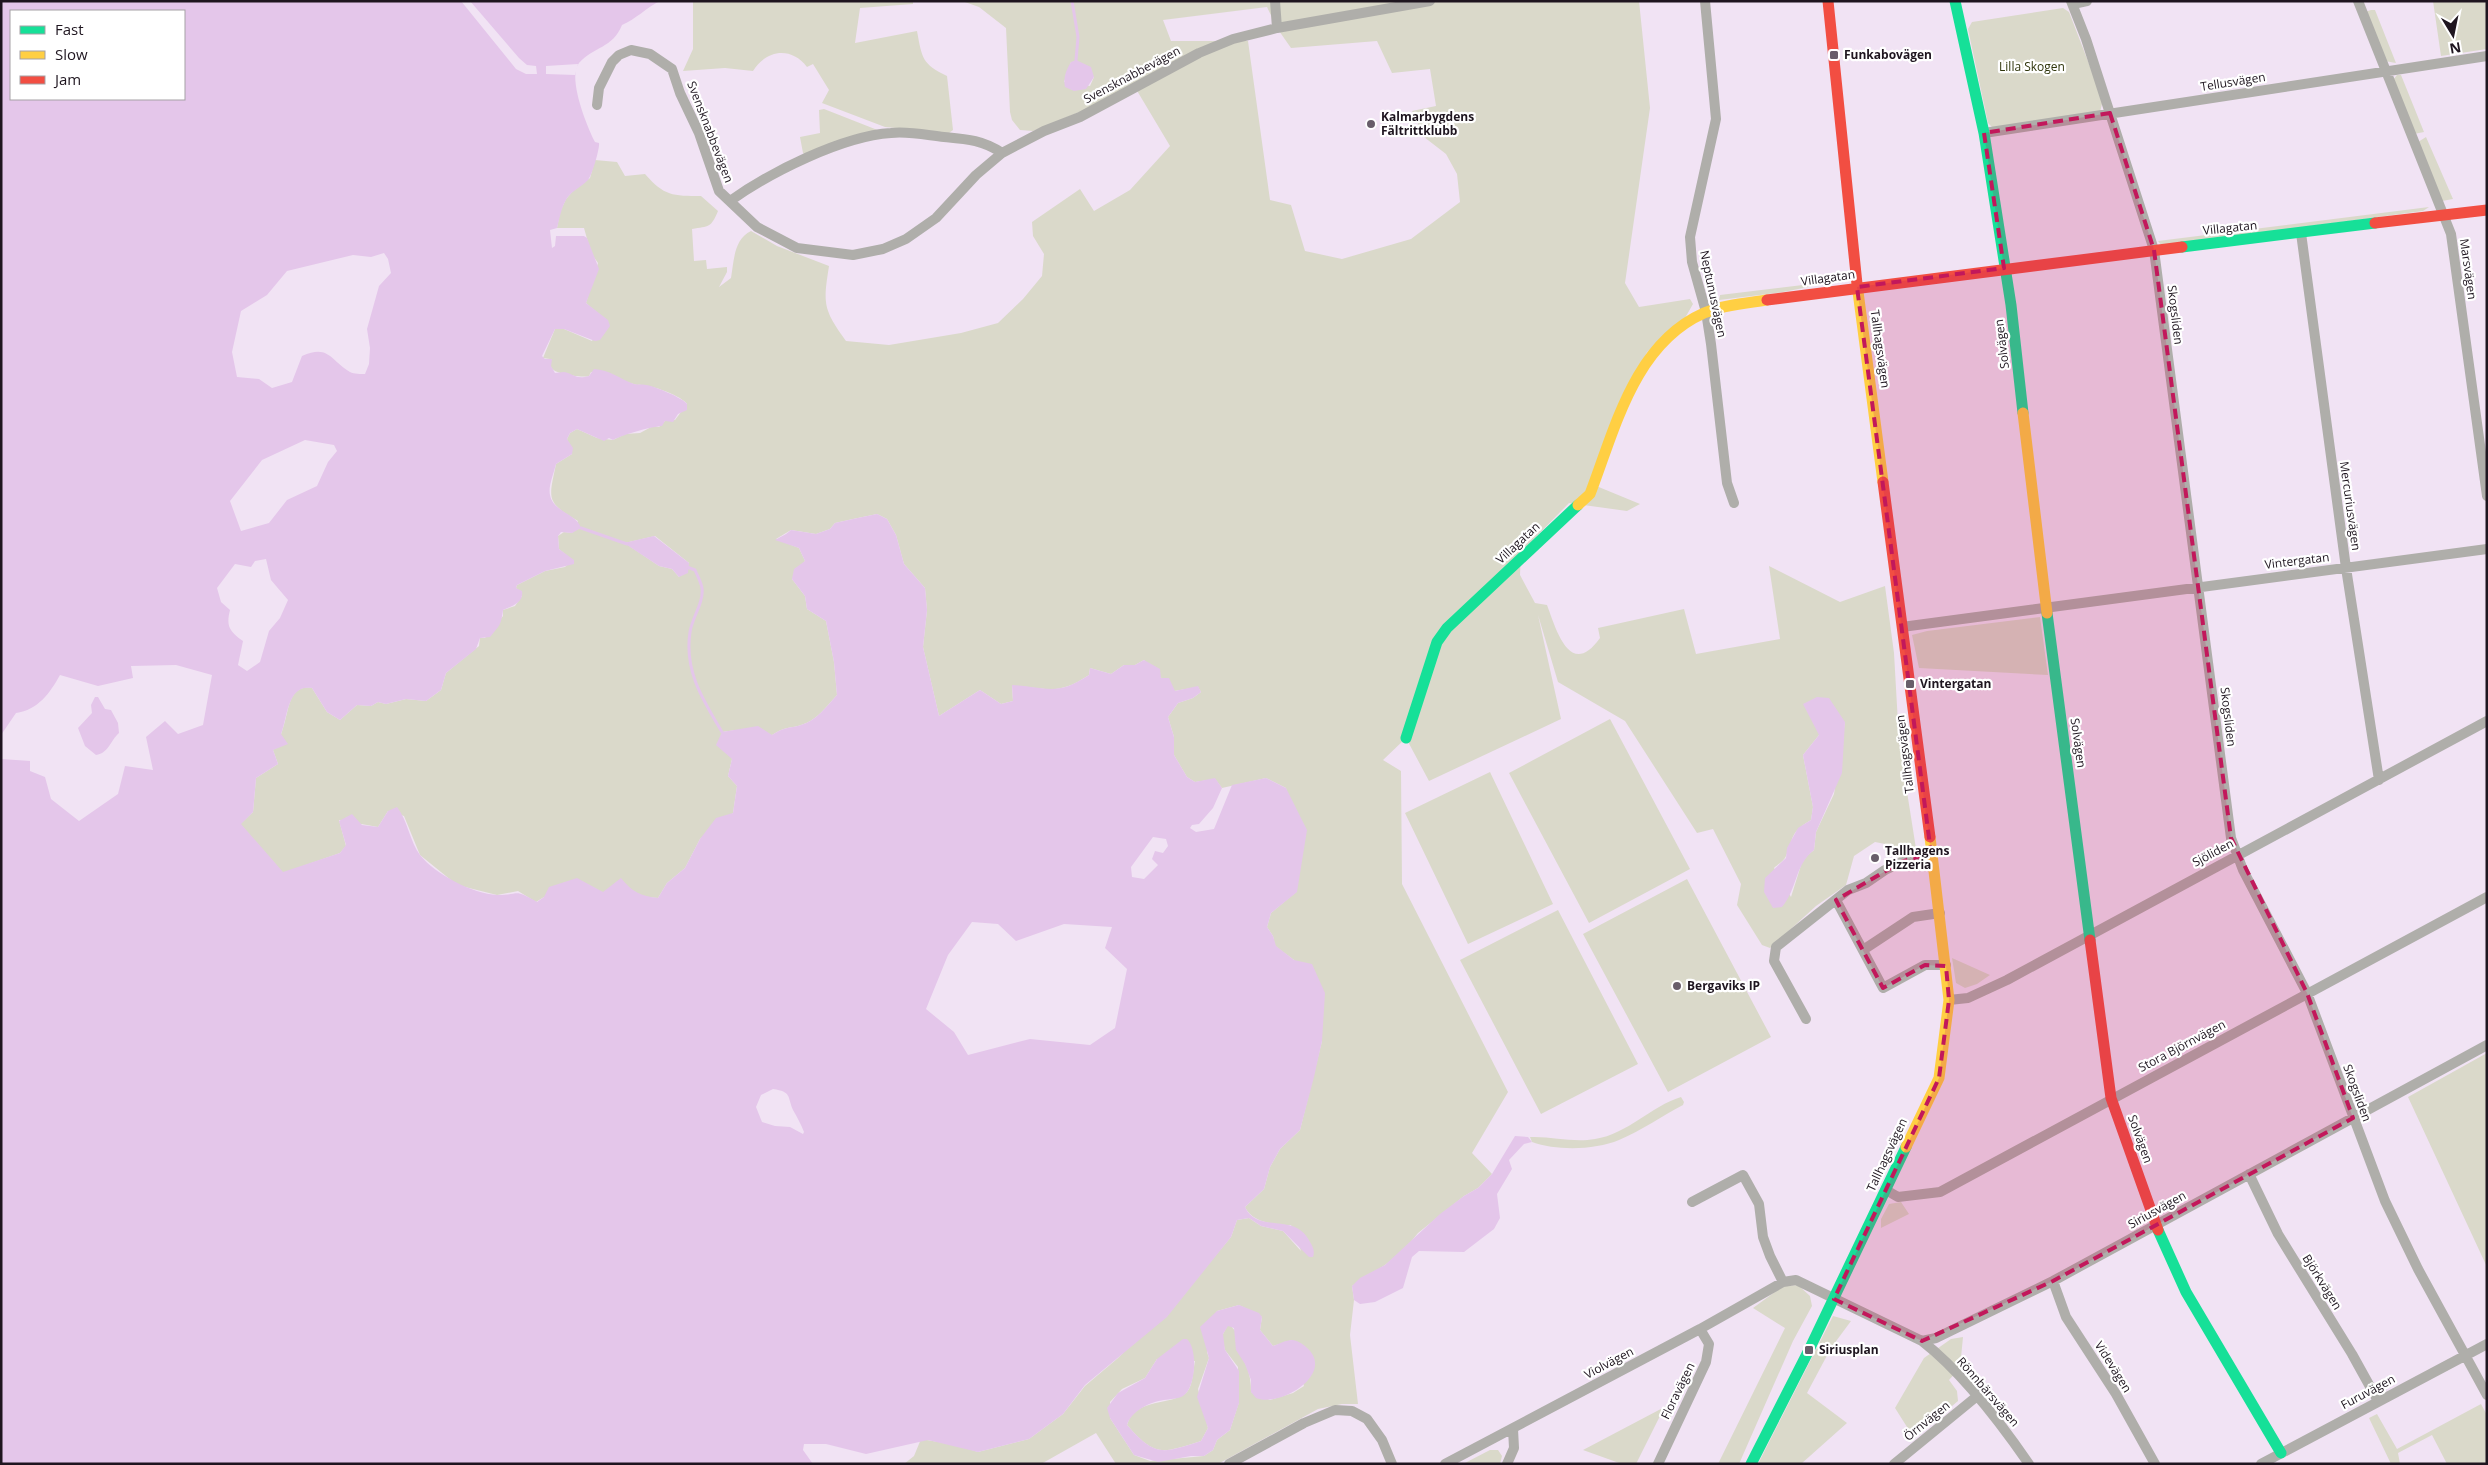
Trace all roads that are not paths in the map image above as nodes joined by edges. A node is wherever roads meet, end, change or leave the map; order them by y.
1 (1276, 1) edge
2 (1430, 1) edge
3 (1705, 1) edge
4 (1828, 1) edge
5 (1956, 1) edge
6 (2087, 1) edge
7 (2358, 1) edge
8 (2072, 2) edge
9 (1277, 28) junction
10 (2487, 56) edge
11 (2387, 72) junction
12 (597, 105) dead end
13 (2110, 113) junction
14 (1984, 133) junction
15 (1002, 153) junction
16 (730, 200) junction
17 (2487, 210) edge
18 (2442, 215) junction
19 (2301, 233) junction
20 (2154, 250) junction
21 (2004, 268) junction
22 (1857, 288) junction
23 (1706, 312) junction
24 (2487, 496) edge
25 (1734, 503) dead end
26 (2487, 549) edge
27 (2346, 568) junction
28 (2198, 586) junction
29 (2046, 608) junction
30 (1902, 627) junction
31 (2487, 721) edge
32 (1406, 738) dead end
33 (2379, 780) junction
34 (1931, 853) junction
35 (2236, 855) junction
36 (2487, 897) edge
37 (1836, 900) junction
38 (1940, 913) junction
39 (2090, 935) junction
40 (1863, 950) junction
41 (1946, 965) junction
42 (2307, 993) junction
43 (1949, 1000) junction
44 (1806, 1019) dead end
45 (2487, 1045) edge
46 (2111, 1098) junction
47 (2353, 1118) junction
48 (2249, 1174) junction
49 (1886, 1190) junction
50 (1692, 1202) dead end
51 (2156, 1225) junction
52 (2053, 1281) junction
53 (1783, 1282) junction
54 (1834, 1299) junction
55 (1700, 1329) junction
56 (1922, 1342) junction
57 (2487, 1344) edge
58 (2464, 1356) junction
59 (2487, 1395) edge
60 (1976, 1397) junction
61 (2378, 1401) junction
62 (1513, 1430) junction
63 (2281, 1453) junction
64 (1229, 1464) edge
65 (1392, 1464) edge
66 (1445, 1464) edge
67 (1507, 1464) edge
68 (1658, 1464) edge
69 (1751, 1464) edge
70 (1894, 1464) edge
71 (2029, 1464) edge
72 (2156, 1464) edge
73 (2261, 1464) edge

1 - 9 street
2 - 9 street, Svensknabbevägen
3 - 23 street, Neptunusvägen
4 - 22 street, Tallhagsvägen
5 - 14 street, Solvägen
6 - 8 street
7 - 11 street, Marsvägen
8 - 13 street, Skogsliden
9 - 15 street, Svensknabbevägen
10 - 11 street, Tellusvägen
11 - 13 street, Tellusvägen
11 - 18 street, Marsvägen
12 - 16 street, Svensknabbevägen
13 - 14 street, Tellusvägen
13 - 20 street, Skogsliden
14 - 21 street, Solvägen
15 - 16 street, Svensknabbevägen
15 - 16 street, Svensknabbevägen
17 - 18 street, Villagatan
18 - 19 street, Villagatan
18 - 24 street, Marsvägen
19 - 20 street, Villagatan
19 - 27 street, Mercuriusvägen
20 - 21 street, Villagatan
20 - 28 street, Skogsliden
21 - 22 street, Villagatan
21 - 29 street, Solvägen
22 - 23 street, Villagatan
22 - 30 street, Tallhagsvägen
23 - 25 street, Neptunusvägen
23 - 32 street, Villagatan
26 - 27 street, Vintergatan
27 - 28 street, Vintergatan
27 - 33 street, Mercuriusvägen
28 - 29 street, Vintergatan
28 - 35 street, Skogsliden
29 - 30 street, Vintergatan
29 - 39 street, Solvägen
30 - 34 street, Tallhagsvägen
31 - 33 street, Sjöliden
33 - 35 street, Sjöliden
34 - 37 street
34 - 38 street, Tallhagsvägen
35 - 39 street, Sjöliden
35 - 42 street, Skogsliden
36 - 42 street, Stora Björnvägen
37 - 40 street
37 - 44 street
38 - 40 street
38 - 41 street, Tallhagsvägen
39 - 43 street, Sjöliden
39 - 46 street, Solvägen
40 - 41 street
41 - 43 street, Tallhagsvägen
42 - 46 street, Stora Björnvägen
42 - 47 street, Skogsliden
43 - 49 street, Tallhagsvägen
45 - 47 street, Siriusvägen
46 - 49 street, Stora Björnvägen
46 - 51 street, Solvägen
47 - 48 street, Siriusvägen
47 - 58 street, Skogsliden
48 - 51 street, Siriusvägen
48 - 61 street, Björkvägen
49 - 54 street, Tallhagsvägen
50 - 53 street
51 - 52 street, Siriusvägen
51 - 63 street, Solvägen
52 - 56 street, Siriusvägen
52 - 72 street, Videvägen
53 - 54 street
53 - 55 street, Violvägen
54 - 56 street
54 - 69 street, Tallhagsvägen
55 - 62 street, Violvägen
55 - 68 street, Floravägen
56 - 60 street, Rönnbärsvägen
57 - 58 street, Furuvägen
58 - 59 street, Skogsliden
58 - 61 street, Furuvägen
60 - 70 street, Örnvägen
60 - 71 street, Rönnbärsvägen
61 - 63 street, Furuvägen
62 - 66 street, Violvägen
62 - 67 street
63 - 73 street, Furuvägen
64 - 65 street

